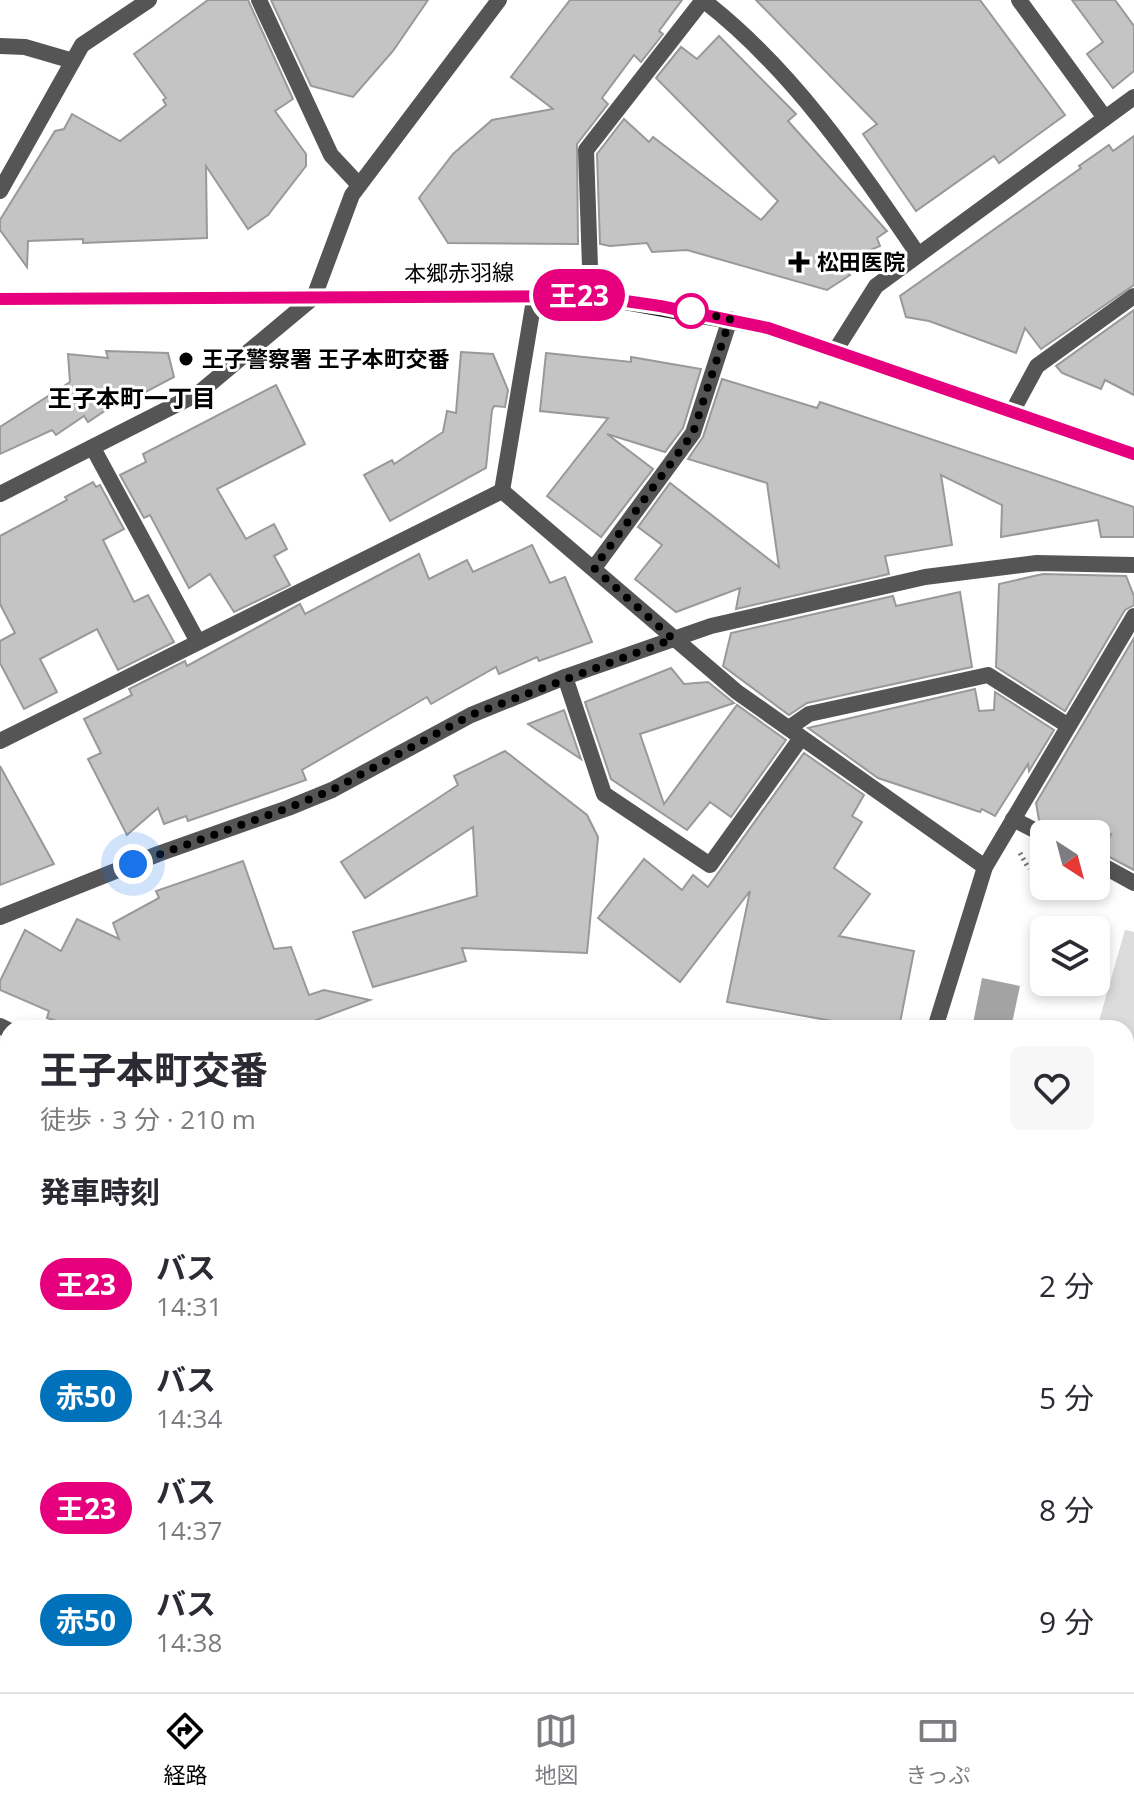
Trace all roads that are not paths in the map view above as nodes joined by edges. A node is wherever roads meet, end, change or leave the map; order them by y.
1 (149, 0) edge
2 (259, 0) edge
3 (499, 0) edge
4 (1019, 0) edge
5 (0, 46) edge
6 (73, 61) junction
7 (1134, 97) edge
8 (1105, 118) junction
9 (359, 185) junction
10 (0, 191) edge
11 (917, 253) junction
12 (535, 294) junction
13 (591, 296) junction
14 (1134, 296) edge
15 (314, 297) junction
16 (0, 299) edge
17 (730, 319) junction
18 (835, 351) junction
19 (1012, 412) junction
20 (93, 448) junction
21 (1134, 454) edge
22 (502, 491) junction
23 (0, 494) edge
24 (1134, 565) edge
25 (594, 568) junction
26 (1134, 616) edge
27 (673, 639) junction
28 (198, 642) junction
29 (565, 677) junction
30 (1067, 725) junction
31 (795, 733) junction
32 (0, 741) edge
33 (1013, 819) junction
34 (1030, 828) edge
35 (985, 867) junction
36 (1110, 870) edge
37 (1134, 883) edge
38 (0, 917) edge
39 (937, 1020) edge

1 - 6 street
2 - 9 street
3 - 9 street
4 - 8 street
5 - 6 street
6 - 10 street
7 - 8 street
8 - 11 street
9 - 15 street
11 - 13 street
11 - 18 street
12 - 13 main road, 本郷赤羽線
12 - 15 main road, 本郷赤羽線
12 - 22 street
13 - 17 main road, 本郷赤羽線
14 - 19 street
15 - 16 main road, 本郷赤羽線
15 - 20 street
17 - 18 main road, 本郷赤羽線
17 - 25 street
18 - 19 main road, 本郷赤羽線
19 - 21 main road, 本郷赤羽線
20 - 23 street
20 - 28 street
22 - 25 street
22 - 28 street
24 - 27 street
25 - 27 street
26 - 30 street
27 - 29 street
27 - 31 street
28 - 32 street
29 - 31 street
29 - 38 street
30 - 31 street
30 - 33 street
31 - 35 street
33 - 34 street
33 - 35 street
35 - 39 street
36 - 37 street

